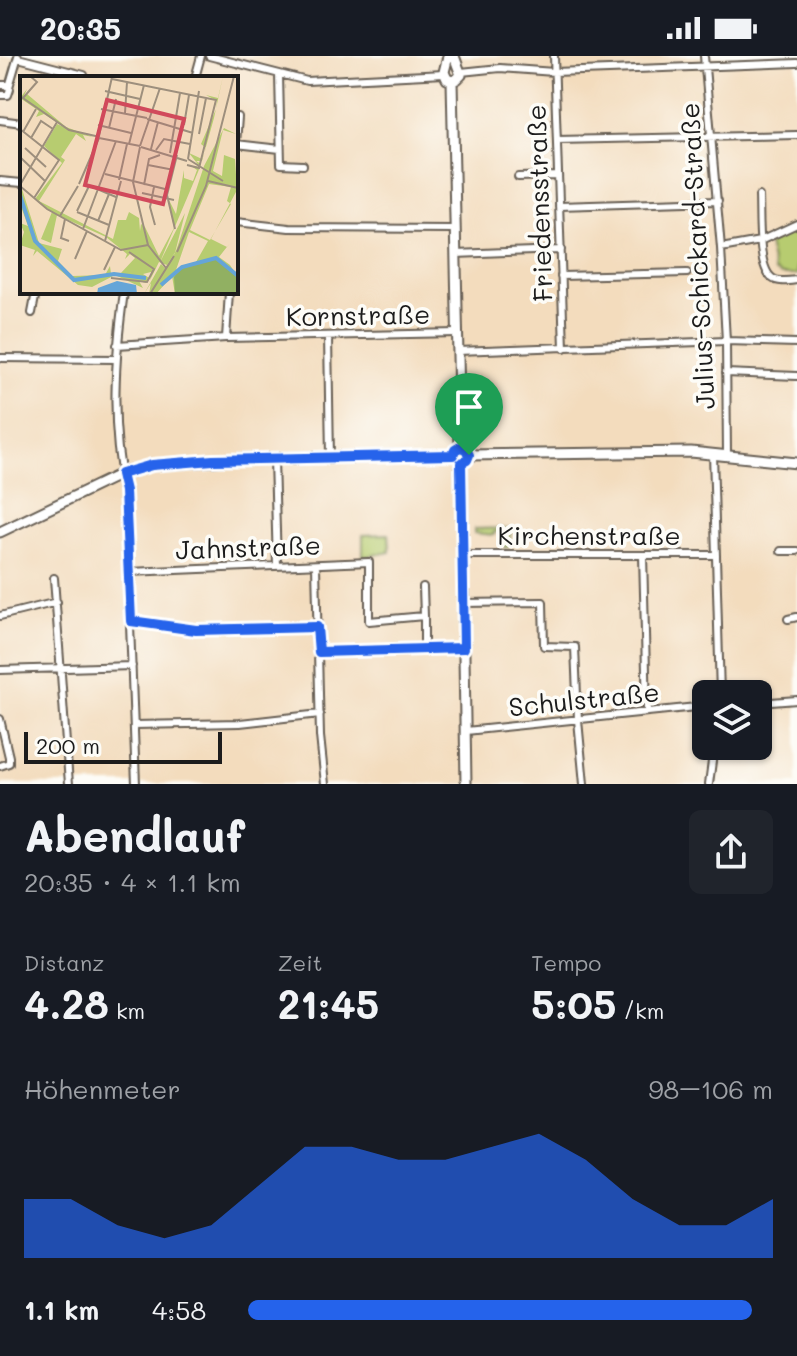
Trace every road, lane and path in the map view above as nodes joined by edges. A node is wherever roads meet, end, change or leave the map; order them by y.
1 (201, 56) edge
2 (209, 56) edge
3 (554, 56) edge
4 (704, 56) edge
5 (18, 57) edge
6 (797, 63) edge
7 (704, 66) junction
8 (452, 67) edge
9 (554, 72) junction
10 (279, 74) junction
11 (84, 75) dead end
12 (196, 76) edge
13 (0, 85) edge
14 (9, 87) junction
15 (0, 95) edge
16 (0, 120) edge
17 (20, 123) edge
18 (711, 135) junction
19 (797, 135) edge
20 (557, 140) junction
21 (238, 144) edge
22 (280, 149) junction
23 (303, 165) dead end
24 (558, 176) junction
25 (518, 177) dead end
26 (0, 181) edge
27 (20, 183) edge
28 (759, 196) dead end
29 (718, 201) junction
30 (559, 206) junction
31 (238, 222) edge
32 (797, 224) edge
33 (454, 229) junction
34 (760, 241) junction
35 (721, 248) junction
36 (561, 250) junction
37 (455, 254) junction
38 (687, 273) dead end
39 (561, 276) junction
40 (797, 280) edge
41 (36, 294) edge
42 (124, 294) edge
43 (229, 294) edge
44 (32, 313) dead end
45 (457, 333) junction
46 (328, 336) junction
47 (226, 338) junction
48 (726, 341) junction
49 (797, 343) edge
50 (117, 345) junction
51 (564, 348) junction
52 (457, 351) junction
53 (0, 358) edge
54 (116, 359) junction
55 (726, 373) junction
56 (797, 376) edge
57 (456, 451) junction
58 (713, 453) junction
59 (469, 455) junction
60 (727, 455) junction
61 (330, 458) junction
62 (274, 459) junction
63 (461, 463) junction
64 (797, 463) edge
65 (121, 474) junction
66 (0, 532) edge
67 (781, 551) dead end
68 (797, 551) edge
69 (462, 555) junction
70 (643, 555) junction
71 (716, 555) junction
72 (316, 565) junction
73 (277, 566) junction
74 (129, 572) junction
75 (54, 578) dead end
76 (423, 587) dead end
77 (57, 602) junction
78 (463, 603) junction
79 (0, 616) edge
80 (424, 616) junction
81 (797, 617) edge
82 (788, 619) dead end
83 (131, 621) junction
84 (317, 627) junction
85 (464, 648) junction
86 (424, 649) junction
87 (319, 652) junction
88 (132, 666) junction
89 (60, 668) junction
90 (0, 670) edge
91 (720, 680) edge
92 (797, 700) edge
93 (772, 702) edge
94 (692, 707) edge
95 (647, 711) junction
96 (320, 714) junction
97 (0, 719) edge
98 (578, 720) junction
99 (134, 725) junction
100 (466, 731) junction
101 (712, 760) edge
102 (0, 766) edge
103 (69, 784) edge
104 (136, 784) edge
105 (325, 784) edge
106 (466, 784) edge
107 (584, 784) edge
108 (709, 784) edge

1 - 12 street
2 - 10 street
3 - 9 street, Friedensstraße
4 - 7 street, Julius-Schickard-Straße
5 - 11 street
5 - 14 street
6 - 7 street
7 - 9 street
7 - 18 street, Julius-Schickard-Straße
8 - 9 street
8 - 10 street
8 - 33 street
9 - 20 street, Friedensstraße
10 - 22 street
13 - 14 street
14 - 15 street
16 - 17 street
18 - 19 street
18 - 20 street
18 - 29 street, Julius-Schickard-Straße
20 - 24 street, Friedensstraße
21 - 22 street
22 - 23 street
24 - 25 street
24 - 30 street, Friedensstraße
26 - 27 street
28 - 34 street
29 - 30 street
29 - 35 street, Julius-Schickard-Straße
30 - 36 street, Friedensstraße
31 - 33 street
32 - 34 street
33 - 37 street
34 - 35 street
34 - 40 street
35 - 48 street, Julius-Schickard-Straße
36 - 37 street
36 - 39 street, Friedensstraße
37 - 45 street
38 - 39 street
39 - 51 street, Friedensstraße
41 - 44 street
42 - 50 street
43 - 47 street
45 - 46 street, Kornstraße
45 - 52 street
46 - 47 street, Kornstraße
46 - 61 street
47 - 50 street, Kornstraße
48 - 49 street
48 - 51 street
48 - 55 street, Julius-Schickard-Straße
50 - 54 street
51 - 52 street
52 - 57 street
53 - 54 street
54 - 65 street
55 - 56 street
55 - 60 street, Julius-Schickard-Straße
57 - 59 street
57 - 61 street
57 - 63 street
58 - 59 street
58 - 60 street
58 - 71 street
59 - 63 street
60 - 64 street
61 - 62 street
62 - 65 street
62 - 73 street
63 - 69 street
65 - 66 street
65 - 74 street
67 - 68 street
69 - 70 street, Kirchenstraße
69 - 78 street
70 - 71 street, Kirchenstraße
70 - 95 street
71 - 91 street
72 - 73 street, Jahnstraße
72 - 80 street, Jahnstraße
72 - 84 street
73 - 74 street, Jahnstraße
74 - 83 street
75 - 77 street
76 - 80 street
77 - 79 street
77 - 89 street
78 - 85 street
78 - 98 street
80 - 86 street
81 - 82 street
83 - 84 street
83 - 88 street
84 - 87 street
85 - 86 street
85 - 100 street
86 - 87 street
87 - 96 street
88 - 89 street
88 - 99 street
89 - 90 street
89 - 103 street
92 - 93 street
94 - 95 street, Schulstraße
95 - 98 street, Schulstraße
96 - 99 street
96 - 105 street
97 - 102 street
98 - 100 street, Schulstraße
98 - 107 street
99 - 104 street
100 - 106 street
101 - 108 street

